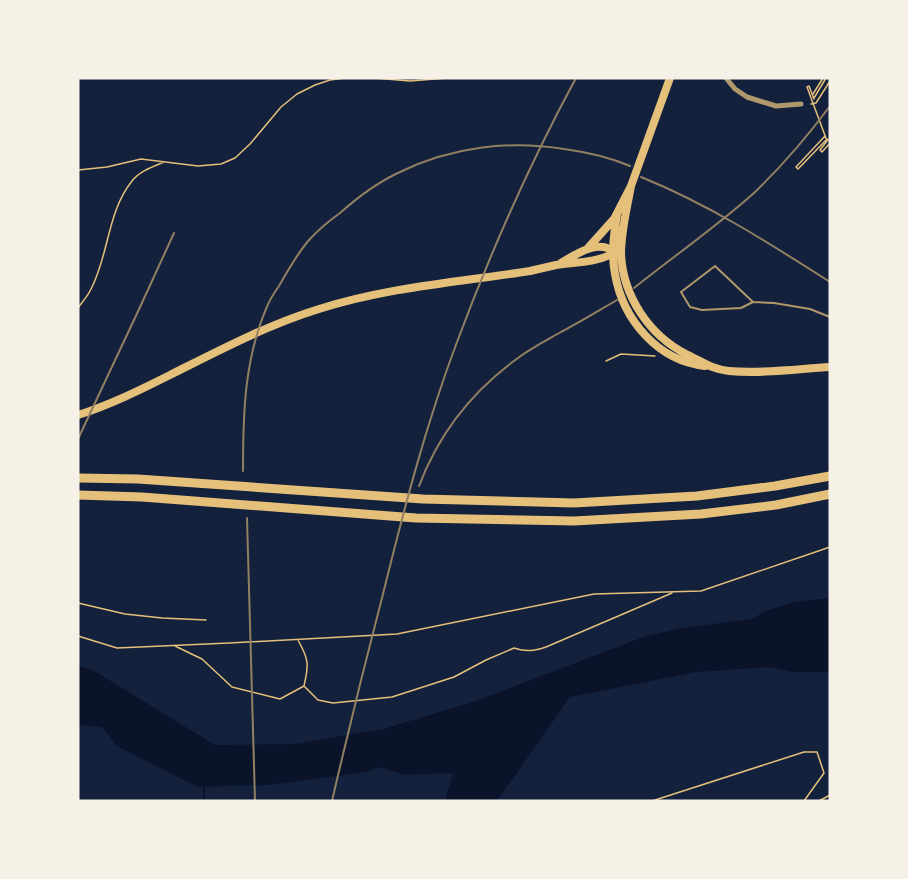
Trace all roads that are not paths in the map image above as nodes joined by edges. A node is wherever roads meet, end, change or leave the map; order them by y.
1 (670, 78) edge
2 (726, 78) edge
3 (801, 104) dead end
4 (631, 186) junction
5 (617, 214) junction
6 (623, 228) junction
7 (588, 248) junction
8 (613, 250) junction
9 (592, 261) junction
10 (557, 265) junction
11 (615, 273) junction
12 (753, 302) junction
13 (643, 316) junction
14 (830, 317) edge
15 (710, 367) junction
16 (830, 367) edge
17 (78, 415) edge
18 (830, 476) edge
19 (78, 478) edge
20 (830, 494) edge
21 (78, 495) edge

1 - 4 main road
2 - 3 street
4 - 5 main road
4 - 6 main road
5 - 7 main road
5 - 8 main road
6 - 8 main road
6 - 13 main road
7 - 8 main road
7 - 10 main road
8 - 9 main road
8 - 11 main road
8 - 13 main road
9 - 10 main road
9 - 11 main road
10 - 17 main road
11 - 15 main road
12 - 12 lane
12 - 14 lane
13 - 15 main road
15 - 16 main road
18 - 19 highway
20 - 21 highway

